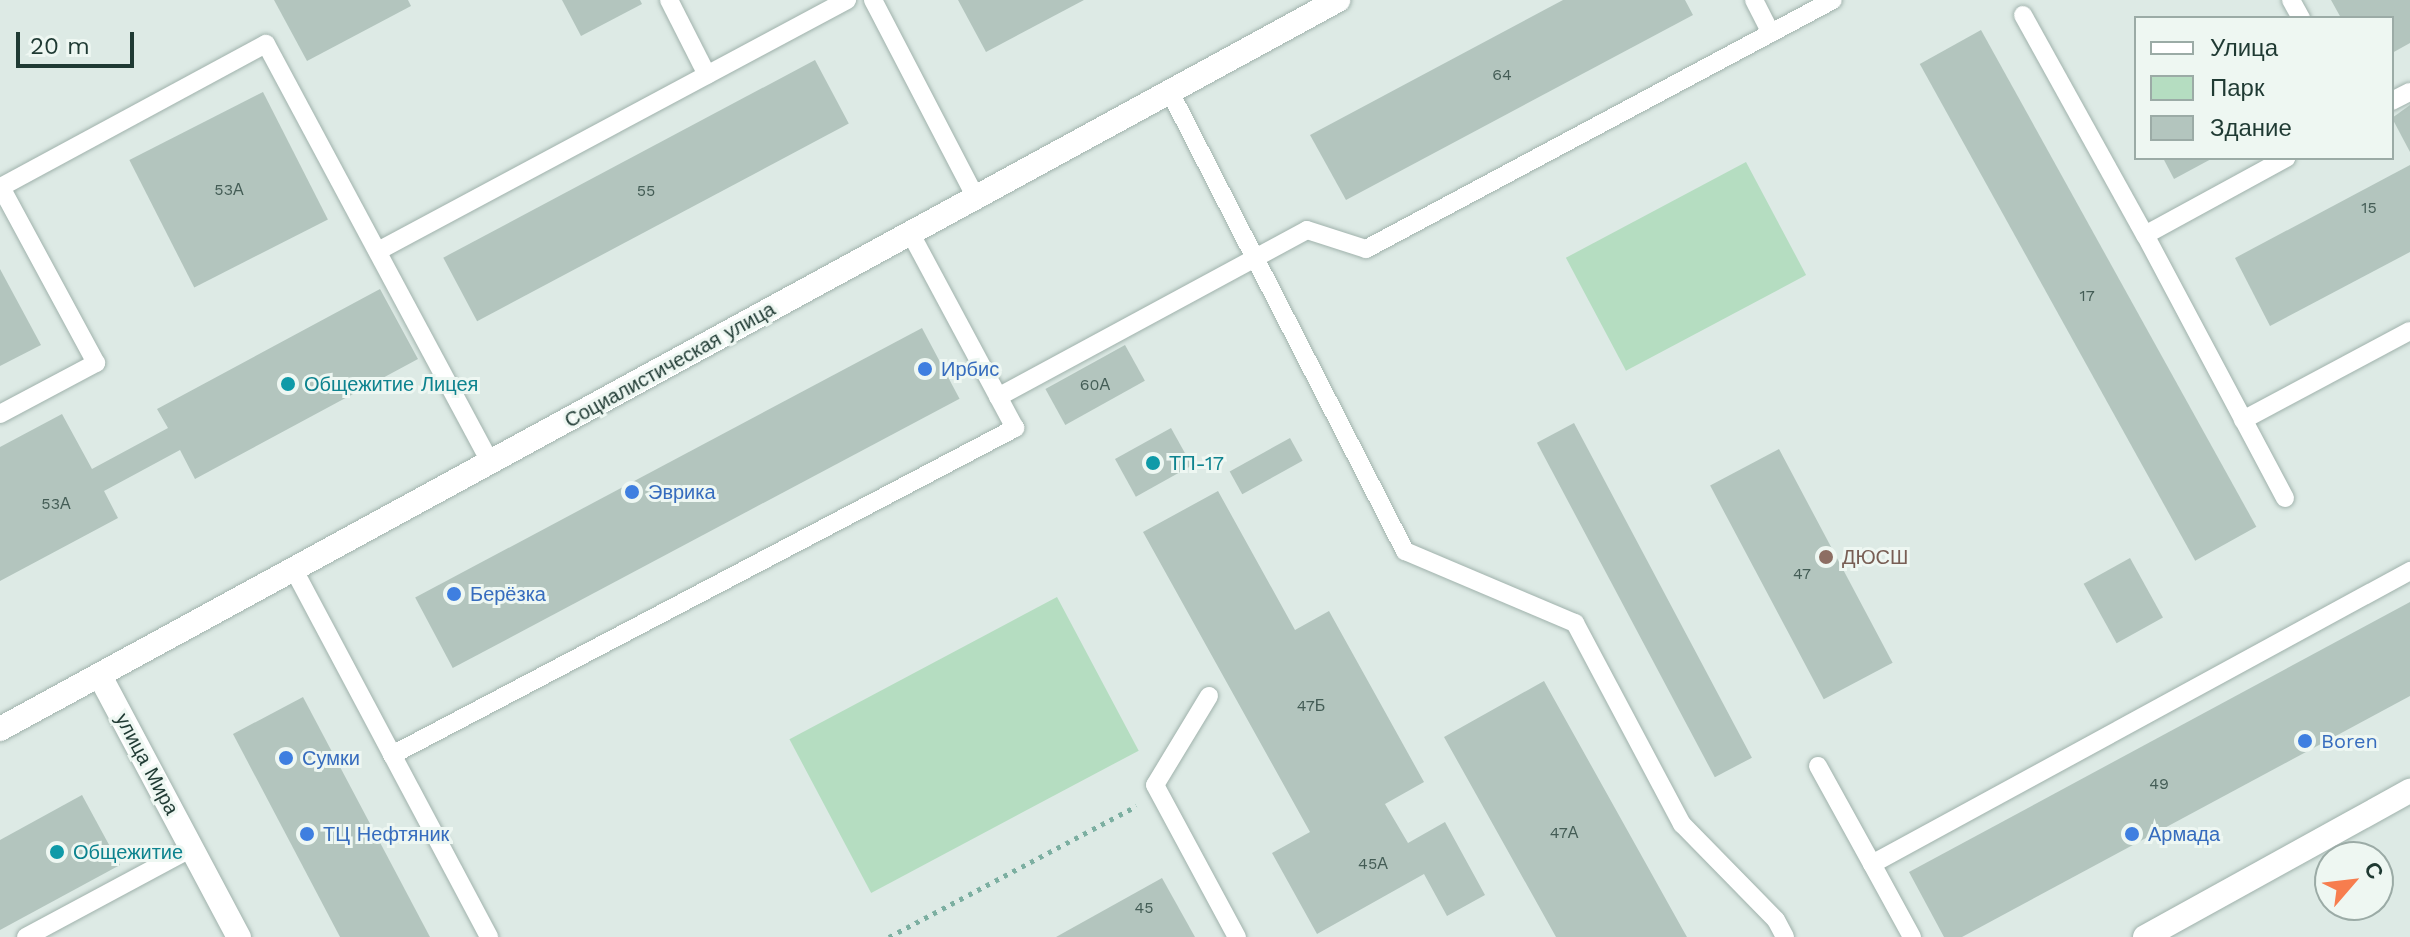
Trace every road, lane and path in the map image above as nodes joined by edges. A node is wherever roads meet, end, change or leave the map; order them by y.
1 (669, 0) edge
2 (847, 0) edge
3 (873, 0) edge
4 (1338, 0) edge
5 (1754, 0) edge
6 (1833, 0) edge
7 (2023, 15) dead end
8 (1771, 33) junction
9 (707, 75) junction
10 (1170, 92) junction
11 (2282, 160) edge
12 (976, 198) junction
13 (911, 234) junction
14 (2145, 235) junction
15 (378, 251) junction
16 (1255, 257) junction
17 (2410, 331) edge
18 (998, 397) junction
19 (0, 414) edge
20 (2243, 420) junction
21 (491, 463) junction
22 (2285, 498) dead end
23 (294, 570) junction
24 (2410, 571) edge
25 (100, 676) junction
26 (1209, 696) dead end
27 (0, 729) edge
28 (392, 755) junction
29 (1818, 766) dead end
30 (2410, 791) edge
31 (1160, 793) junction
32 (192, 848) junction
33 (1872, 864) junction
34 (54, 930) edge
35 (26, 937) edge
36 (239, 937) edge
37 (489, 937) edge
38 (889, 937) edge
39 (1237, 937) edge
40 (1785, 937) edge
41 (1912, 937) edge
42 (2145, 937) edge

1 - 9 lane
2 - 9 lane
3 - 12 lane
4 - 10 main road, Социалистическая улица
5 - 8 lane
6 - 8 lane
7 - 14 lane
8 - 16 lane
9 - 15 lane
10 - 12 main road, Социалистическая улица
10 - 16 lane
11 - 14 lane
12 - 13 main road, Социалистическая улица
13 - 18 lane
13 - 21 main road, Социалистическая улица
14 - 20 lane
15 - 19 lane
15 - 21 lane
16 - 18 lane
16 - 40 lane
17 - 20 lane
18 - 28 lane
20 - 22 lane
21 - 23 main road, Социалистическая улица
23 - 25 main road, Социалистическая улица
23 - 28 lane
24 - 33 lane
25 - 27 main road, Социалистическая улица
25 - 32 main road, улица Мира
26 - 31 lane
28 - 37 lane
29 - 33 lane
30 - 42 main road
31 - 38 path
31 - 39 lane
32 - 34 lane
32 - 36 main road, улица Мира
33 - 41 lane
34 - 35 lane

